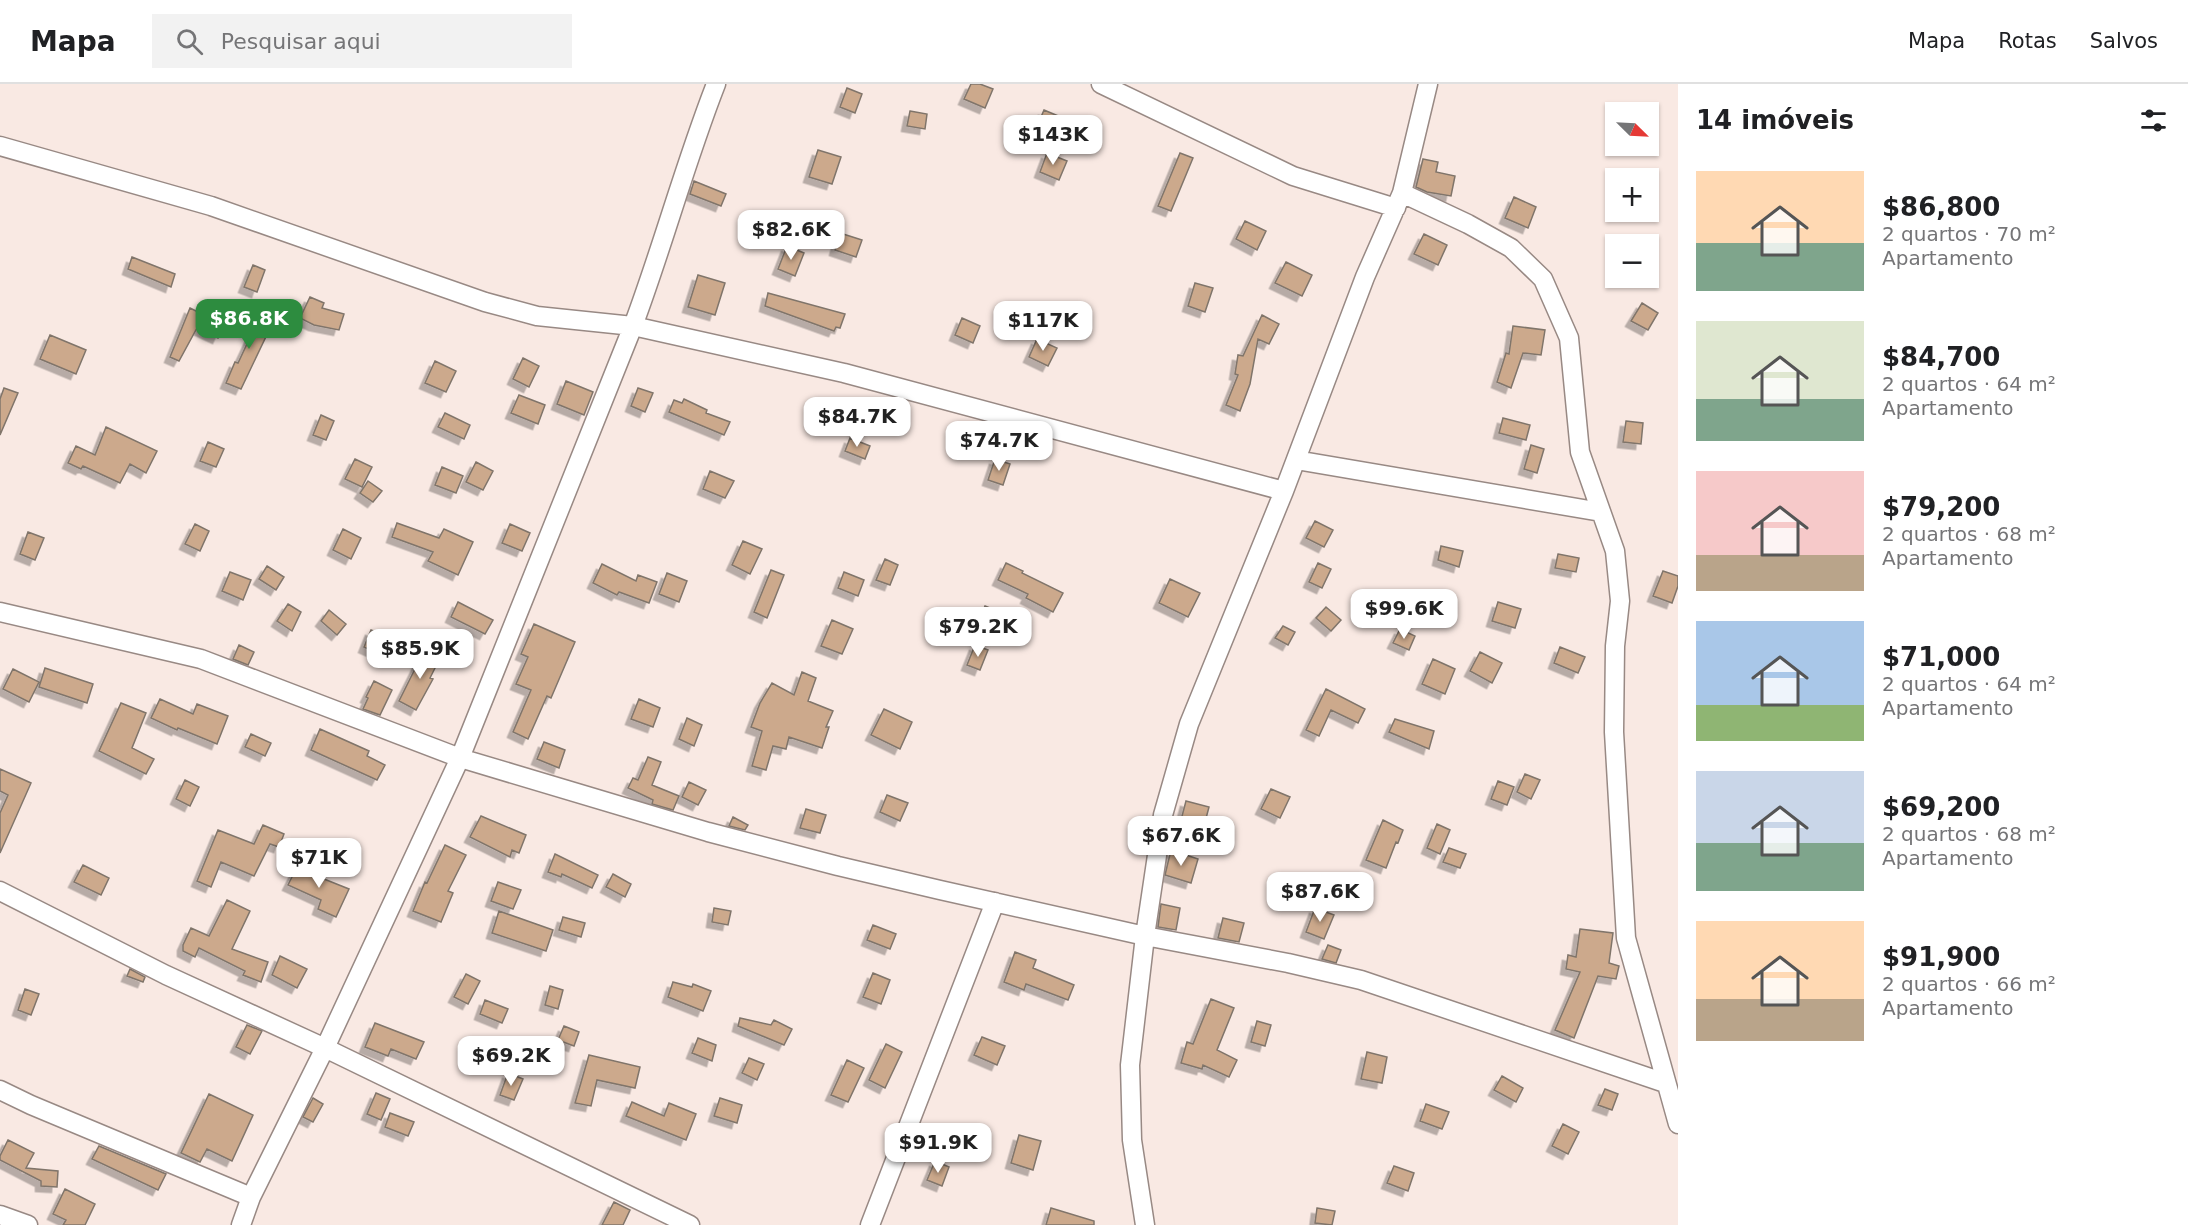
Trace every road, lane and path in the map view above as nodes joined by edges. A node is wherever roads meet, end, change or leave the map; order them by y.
1 (716, 84) edge
2 (1101, 84) edge
3 (1428, 84) edge
4 (0, 146) edge
5 (1399, 201) junction
6 (633, 326) junction
7 (1296, 460) junction
8 (1284, 491) junction
9 (1601, 512) junction
10 (0, 612) edge
11 (460, 758) junction
12 (0, 891) edge
13 (995, 902) junction
14 (1144, 936) junction
15 (325, 1048) junction
16 (1665, 1083) junction
17 (0, 1090) edge
18 (1678, 1124) edge
19 (251, 1197) junction
20 (0, 1215) edge
21 (28, 1225) edge
22 (241, 1225) edge
23 (690, 1225) edge
24 (870, 1225) edge
25 (1145, 1225) edge

1 - 6 street
2 - 5 street
3 - 5 street
4 - 6 street
5 - 7 street
5 - 9 street
6 - 8 street
6 - 11 street
7 - 8 street
7 - 9 street
8 - 14 street
9 - 16 street
10 - 11 street
11 - 13 street
11 - 15 street
12 - 15 street
13 - 14 street
13 - 24 street
14 - 16 street
14 - 25 street
15 - 19 street
15 - 23 street
16 - 18 street
17 - 19 street
19 - 22 street
20 - 21 street

